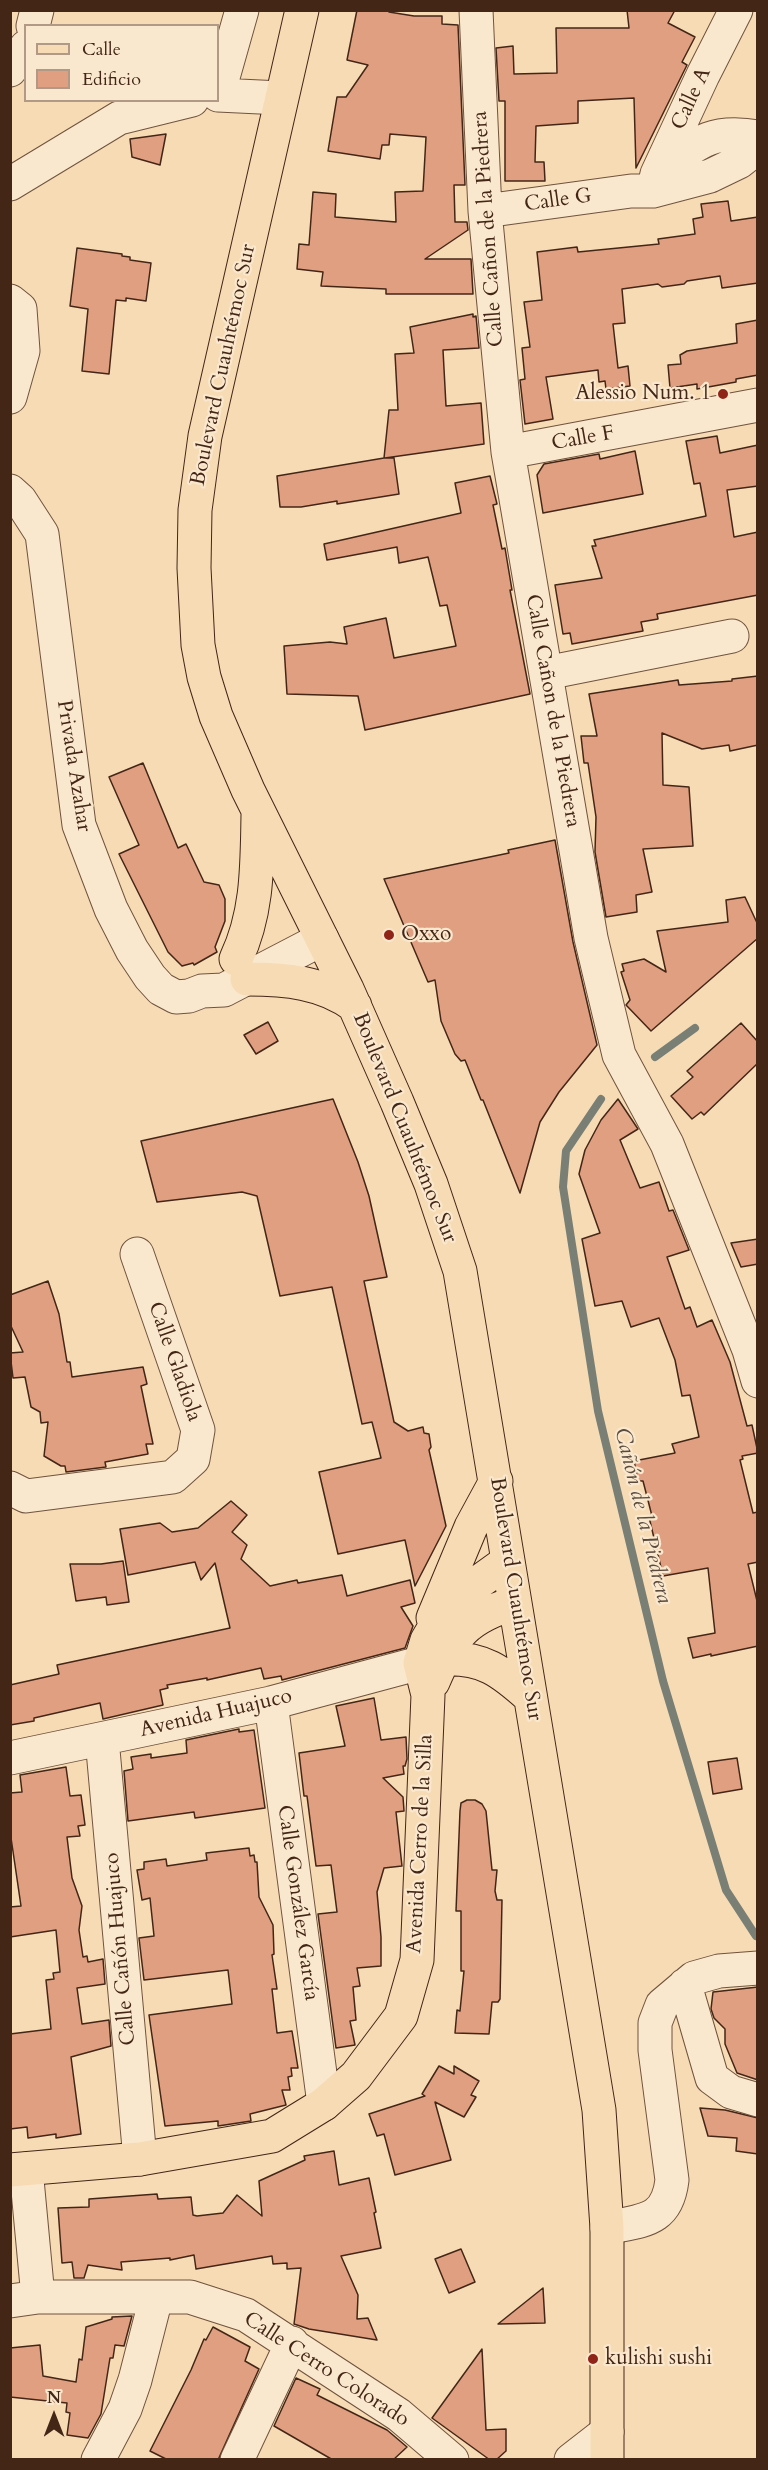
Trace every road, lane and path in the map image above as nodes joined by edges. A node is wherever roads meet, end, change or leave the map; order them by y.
1 (242, 10) edge
2 (302, 10) edge
3 (476, 10) edge
4 (736, 10) edge
5 (24, 50) edge
6 (10, 70) edge
7 (219, 91) edge
8 (219, 95) edge
9 (281, 98) junction
10 (184, 102) edge
11 (758, 137) edge
12 (758, 147) edge
13 (10, 184) edge
14 (647, 185) junction
15 (485, 211) junction
16 (10, 301) edge
17 (10, 397) edge
18 (758, 405) edge
19 (508, 452) junction
20 (10, 491) edge
21 (732, 636) dead end
22 (546, 673) junction
23 (258, 810) junction
24 (317, 929) junction
25 (242, 969) junction
26 (355, 1006) junction
27 (137, 1254) dead end
28 (755, 1360) edge
29 (496, 1480) junction
30 (10, 1488) edge
31 (508, 1561) junction
32 (516, 1603) junction
33 (430, 1654) junction
34 (530, 1697) junction
35 (271, 1703) junction
36 (102, 1739) junction
37 (10, 1758) edge
38 (758, 1968) edge
39 (685, 1985) junction
40 (758, 2100) edge
41 (324, 2104) junction
42 (140, 2159) junction
43 (18, 2170) edge
44 (607, 2228) junction
45 (156, 2298) junction
46 (24, 2299) edge
47 (292, 2343) junction
48 (607, 2446) edge
49 (98, 2460) edge
50 (237, 2460) edge
51 (452, 2460) edge
52 (571, 2460) edge

1 - 7 street
2 - 9 main road, Boulevard Cuauhtémoc Sur
3 - 15 street, Calle Cañon de la Piedrera
4 - 14 street, Calle A
5 - 6 street
8 - 9 street
9 - 23 main road, Boulevard Cuauhtémoc Sur
10 - 13 street
11 - 14 street
12 - 14 street, Calle G
14 - 15 street, Calle G
15 - 19 street, Calle Cañon de la Piedrera
16 - 17 street
18 - 19 street, Calle F
19 - 22 street, Calle Cañon de la Piedrera
20 - 25 street, Privada Azahar
21 - 22 street
22 - 28 street, Calle Cañon de la Piedrera
23 - 24 main road, Boulevard Cuauhtémoc Sur
23 - 25 main road
24 - 25 street, Privada Azahar
24 - 26 main road, Boulevard Cuauhtémoc Sur
25 - 26 main road
26 - 29 main road, Boulevard Cuauhtémoc Sur
27 - 30 street, Calle Gladiola
29 - 31 main road, Boulevard Cuauhtémoc Sur
29 - 33 main road
31 - 32 main road, Boulevard Cuauhtémoc Sur
31 - 33 main road
32 - 33 main road
32 - 34 main road, Boulevard Cuauhtémoc Sur
33 - 34 main road
33 - 35 street, Avenida Huajuco
33 - 41 main road, Avenida Cerro de la Silla
34 - 44 main road, Boulevard Cuauhtémoc Sur
35 - 36 street, Avenida Huajuco
35 - 41 street, Calle González García
36 - 37 street, Avenida Huajuco
36 - 42 street, Calle Cañón Huajuco
38 - 39 street
39 - 40 street
39 - 44 street
41 - 42 main road, Avenida Cerro de la Silla
42 - 43 main road, Avenida Cerro de la Silla
43 - 46 street
44 - 48 main road, Boulevard Cuauhtémoc Sur
45 - 46 street, Calle Cerro Colorado
45 - 47 street, Calle Cerro Colorado
45 - 49 street
47 - 50 street
47 - 51 street, Calle Cerro Colorado
48 - 52 street

